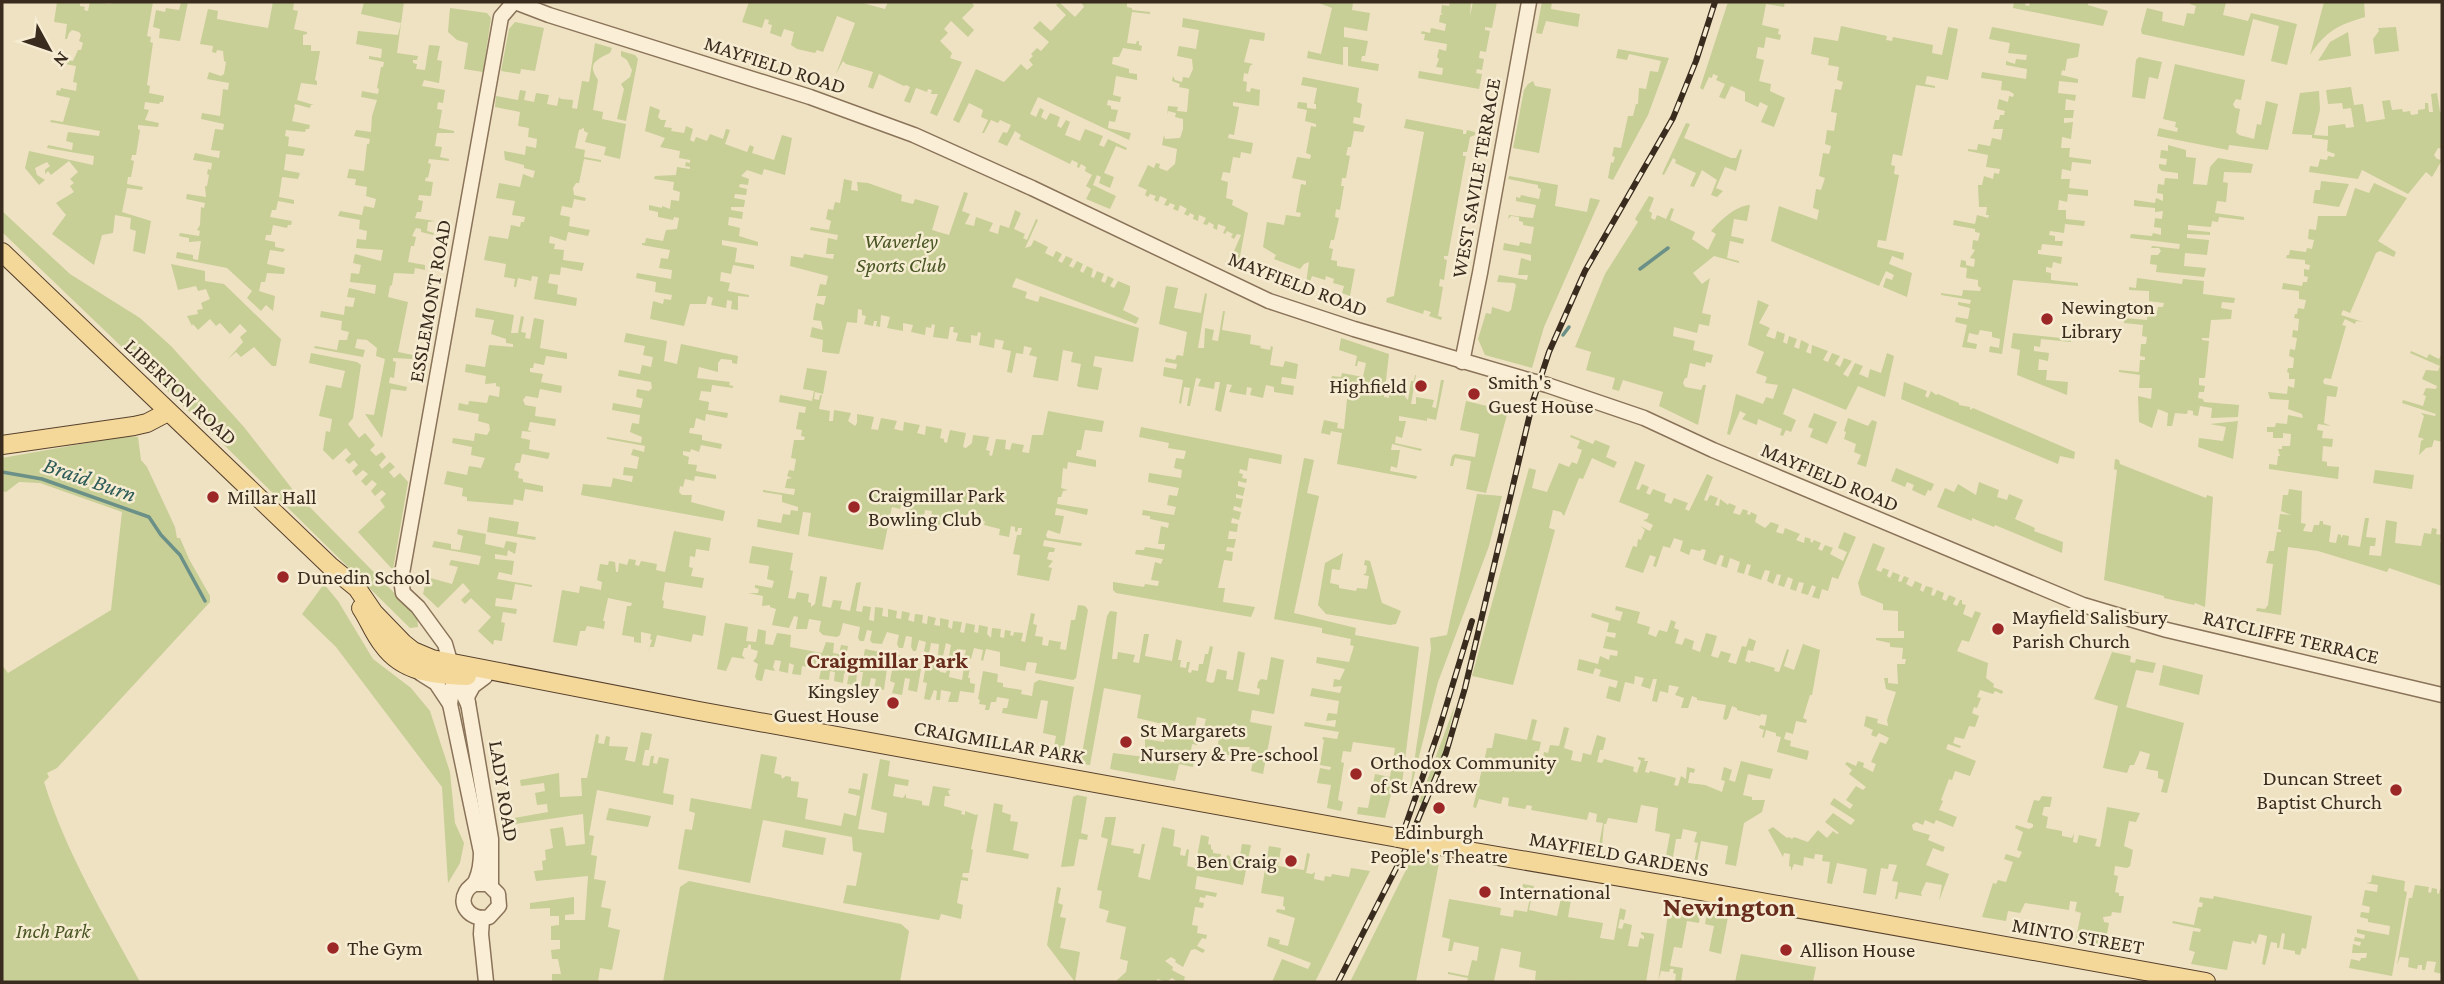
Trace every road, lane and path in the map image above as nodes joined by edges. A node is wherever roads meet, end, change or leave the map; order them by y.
1 (504, 2) edge
2 (515, 2) edge
3 (1529, 2) edge
4 (532, 5) edge
5 (501, 17) junction
6 (2, 252) edge
7 (1462, 362) junction
8 (168, 412) junction
9 (2, 445) edge
10 (330, 566) junction
11 (2067, 600) joint
12 (413, 669) junction
13 (453, 670) junction
14 (485, 677) junction
15 (537, 679) junction
16 (2442, 695) edge
17 (450, 704) junction
18 (468, 704) junction
19 (1453, 848) joint
20 (475, 884) junction
21 (491, 886) junction
22 (482, 919) junction
23 (1942, 934) joint
24 (486, 982) edge
25 (2206, 982) edge

1 - 5 street, ESSLEMONT ROAD
2 - 4 street, MAYFIELD ROAD
2 - 5 street
3 - 7 street, WEST SAVILE TERRACE
4 - 7 street, MAYFIELD ROAD
5 - 13 street, ESSLEMONT ROAD
6 - 8 main road, LIBERTON ROAD
7 - 11 street, MAYFIELD ROAD, bridge
8 - 9 main road
8 - 10 main road, LIBERTON ROAD
10 - 12 main road, LIBERTON ROAD
10 - 13 main road, LIBERTON ROAD
11 - 16 street, RATCLIFFE TERRACE
12 - 13 main road, LIBERTON ROAD
12 - 17 street, LADY ROAD
13 - 14 main road, CRAIGMILLAR PARK
13 - 15 main road, CRAIGMILLAR PARK
13 - 17 street, LADY ROAD
13 - 18 street, LADY ROAD
14 - 15 main road, CRAIGMILLAR PARK
14 - 18 street
15 - 19 main road, CRAIGMILLAR PARK, bridge
17 - 20 street, LADY ROAD
18 - 21 street, LADY ROAD
19 - 23 main road, MAYFIELD GARDENS
20 - 21 street
20 - 22 street, LADY ROAD
21 - 22 street, LADY ROAD
22 - 24 street
23 - 25 main road, MINTO STREET

